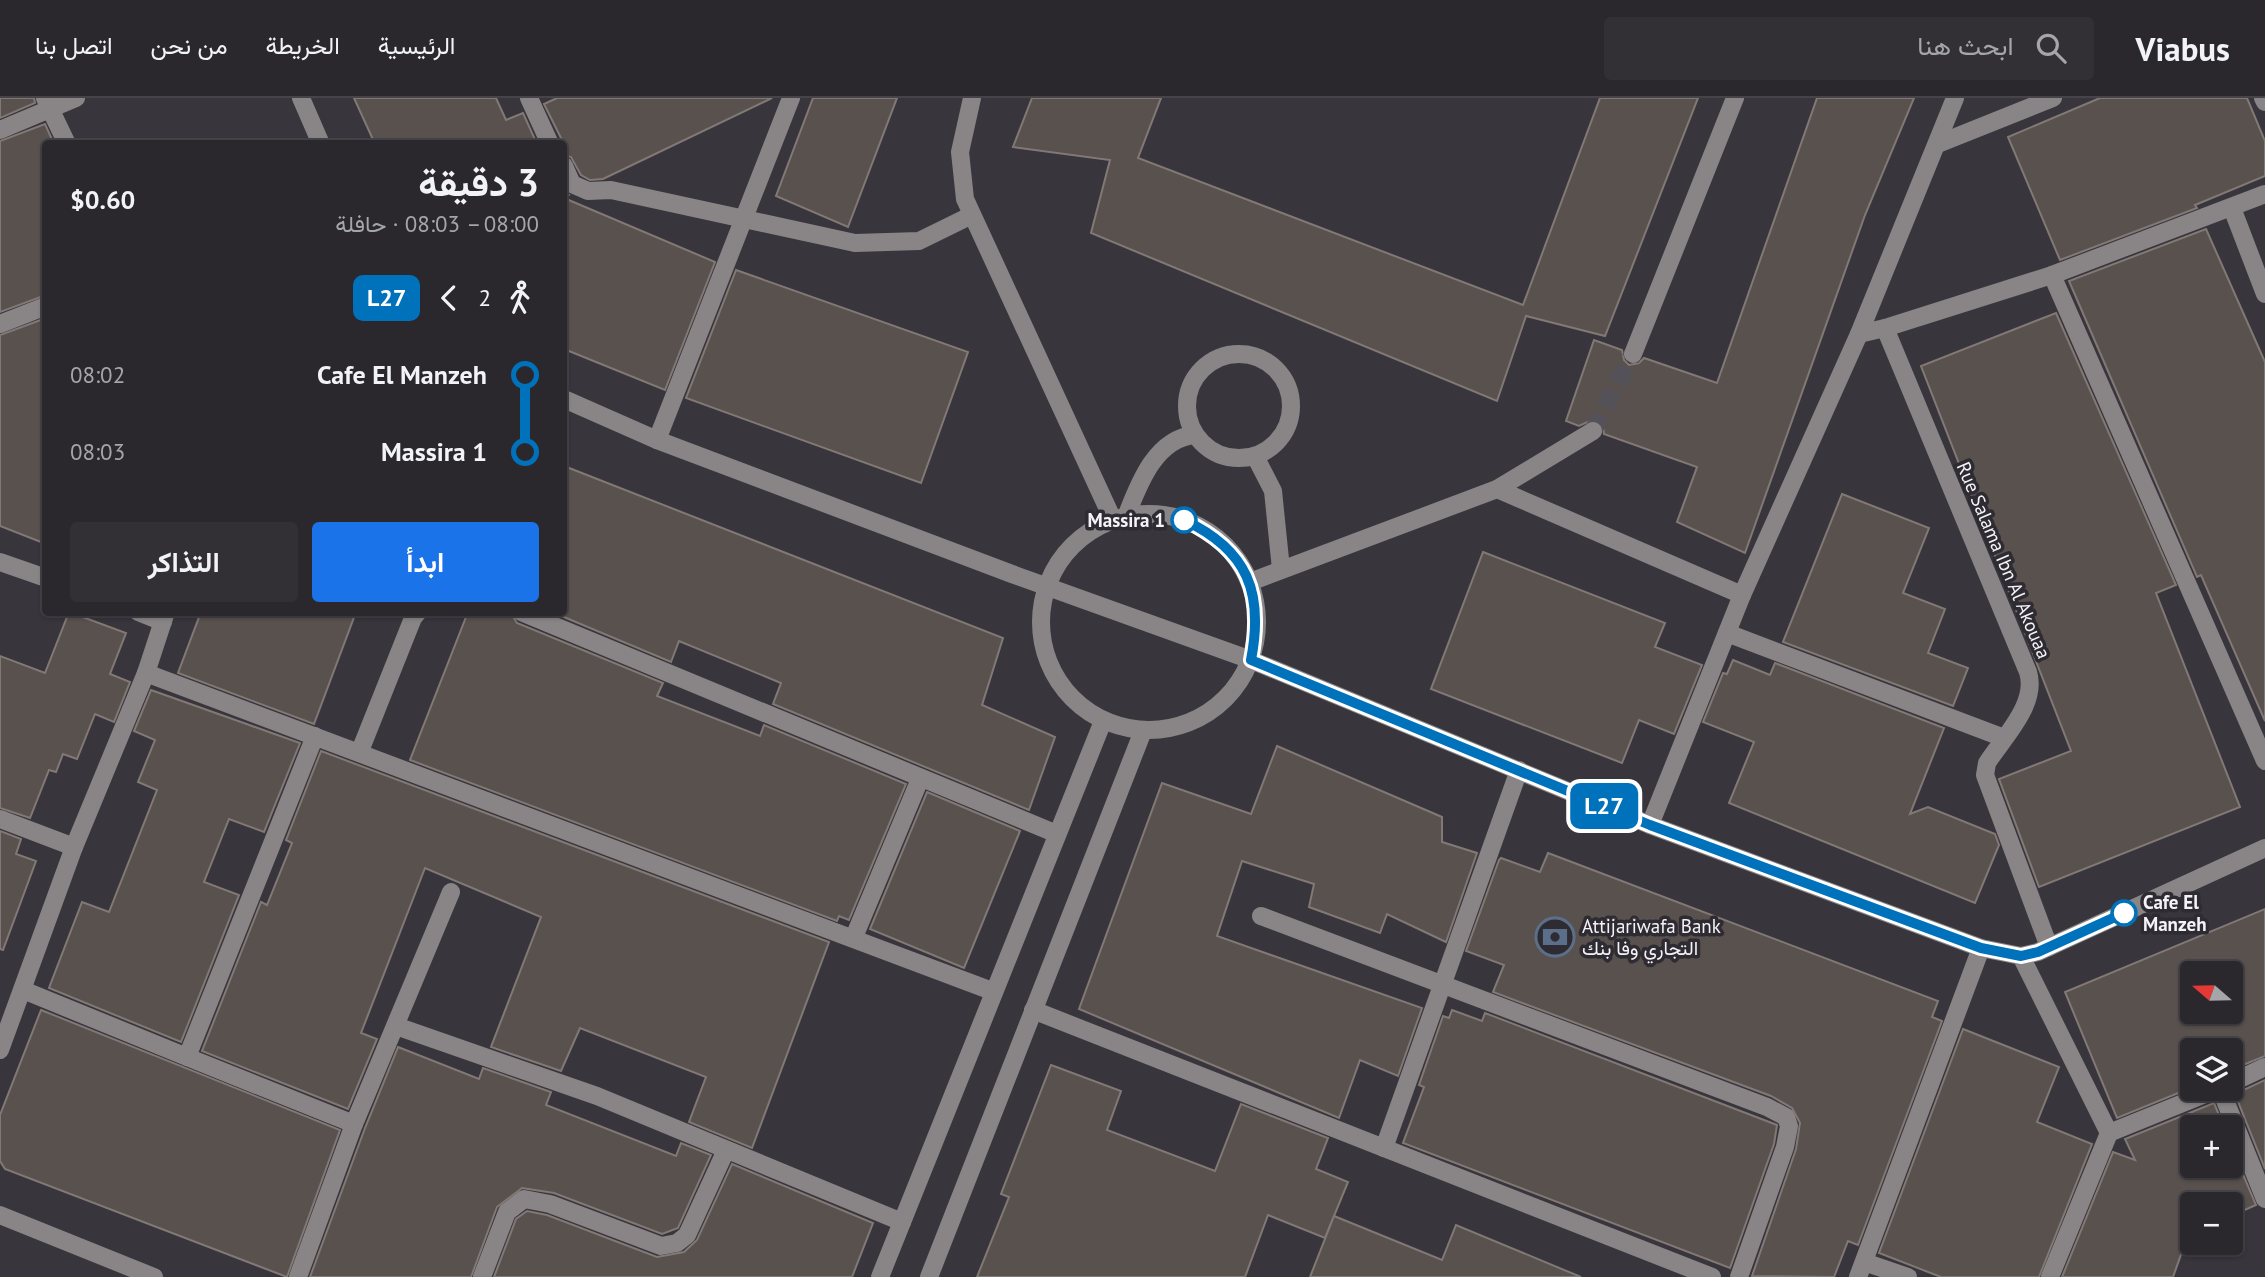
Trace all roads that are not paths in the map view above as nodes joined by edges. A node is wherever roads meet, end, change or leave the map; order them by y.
1 (76, 98) edge
2 (301, 98) edge
3 (529, 98) edge
4 (791, 98) edge
5 (972, 98) edge
6 (1735, 98) edge
7 (1955, 98) edge
8 (2053, 98) edge
9 (48, 104) edge
10 (0, 130) edge
11 (65, 140) edge
12 (319, 140) edge
13 (548, 140) edge
14 (1938, 144) junction
15 (567, 173) edge
16 (2265, 194) edge
17 (2232, 208) junction
18 (972, 215) junction
19 (746, 217) junction
20 (2052, 275) junction
21 (2265, 294) edge
22 (42, 308) edge
23 (0, 324) edge
24 (1885, 328) junction
25 (1859, 334) junction
26 (1633, 354) tunnel mouth
27 (567, 400) edge
28 (1593, 431) tunnel mouth
29 (1195, 435) junction
30 (657, 440) junction
31 (1255, 456) junction
32 (1497, 489) junction
33 (1120, 518) junction
34 (0, 562) edge
35 (1281, 569) junction
36 (42, 578) edge
37 (1250, 583) junction
38 (1047, 586) junction
39 (1742, 596) junction
40 (415, 616) edge
41 (531, 616) edge
42 (165, 617) edge
43 (1727, 633) junction
44 (1251, 660) junction
45 (146, 673) junction
46 (1104, 721) junction
47 (1143, 731) junction
48 (315, 736) junction
49 (2004, 738) junction
50 (360, 751) junction
51 (2265, 761) edge
52 (1519, 770) junction
53 (920, 779) junction
54 (0, 819) edge
55 (1650, 825) junction
56 (1057, 834) junction
57 (74, 847) junction
58 (2265, 848) edge
59 (452, 892) dead end
60 (1261, 916) dead end
61 (854, 937) junction
62 (2049, 947) junction
63 (1981, 948) junction
64 (2021, 956) junction
65 (1440, 984) junction
66 (23, 990) junction
67 (992, 991) junction
68 (1033, 1010) junction
69 (396, 1026) junction
70 (0, 1050) edge
71 (187, 1057) junction
72 (2265, 1067) edge
73 (2243, 1077) edge
74 (2188, 1101) edge
75 (2225, 1101) edge
76 (354, 1124) junction
77 (2109, 1133) junction
78 (1384, 1148) junction
79 (726, 1150) junction
80 (2265, 1199) edge
81 (0, 1215) edge
82 (902, 1222) junction
83 (1861, 1269) edge
84 (154, 1277) edge
85 (298, 1277) edge
86 (482, 1277) edge
87 (880, 1277) edge
88 (929, 1277) edge
89 (1712, 1277) edge
90 (1739, 1277) edge
91 (1908, 1277) edge
92 (2050, 1277) edge

1 - 9 street
2 - 12 street
3 - 13 street
4 - 19 street
5 - 18 street
6 - 26 street
7 - 14 street
8 - 14 street
9 - 10 street
9 - 11 street
14 - 25 street
15 - 19 street
16 - 17 street
17 - 20 street
17 - 21 street
18 - 19 street
18 - 33 street
19 - 30 street
20 - 24 street
20 - 51 street
22 - 23 street
24 - 25 street
24 - 49 street, Rue Salama Ibn Al Akouaa
25 - 39 street
27 - 30 street
28 - 32 street
29 - 31 street
29 - 31 street
29 - 33 street
30 - 38 street
31 - 35 street
32 - 35 street
32 - 39 street
33 - 37 street
33 - 38 street
34 - 36 street
35 - 37 street
37 - 44 street
38 - 44 street
38 - 46 street
39 - 43 street
40 - 50 street
41 - 53 street
42 - 45 street
43 - 49 street
43 - 55 street
44 - 47 street
44 - 52 street
45 - 48 street
45 - 57 street
46 - 47 street
46 - 56 street
47 - 68 street
48 - 50 street
48 - 71 street
49 - 62 street, Rue Salama Ibn Al Akouaa
50 - 61 street
52 - 55 street
52 - 65 street
53 - 56 street
53 - 61 street
54 - 57 street
55 - 63 street
56 - 67 street
57 - 66 street
58 - 62 street
59 - 69 street
60 - 65 street
61 - 67 street
62 - 64 street
63 - 64 street
63 - 83 street
64 - 77 street
65 - 78 street
65 - 90 street
66 - 70 street
66 - 71 street
67 - 82 street
68 - 78 street
68 - 88 street
69 - 76 street
69 - 79 street
71 - 76 street
72 - 73 street
74 - 77 street
75 - 80 street
76 - 85 street
77 - 92 street
78 - 89 street
79 - 82 street
79 - 86 street
81 - 84 street
82 - 87 street
83 - 91 street

